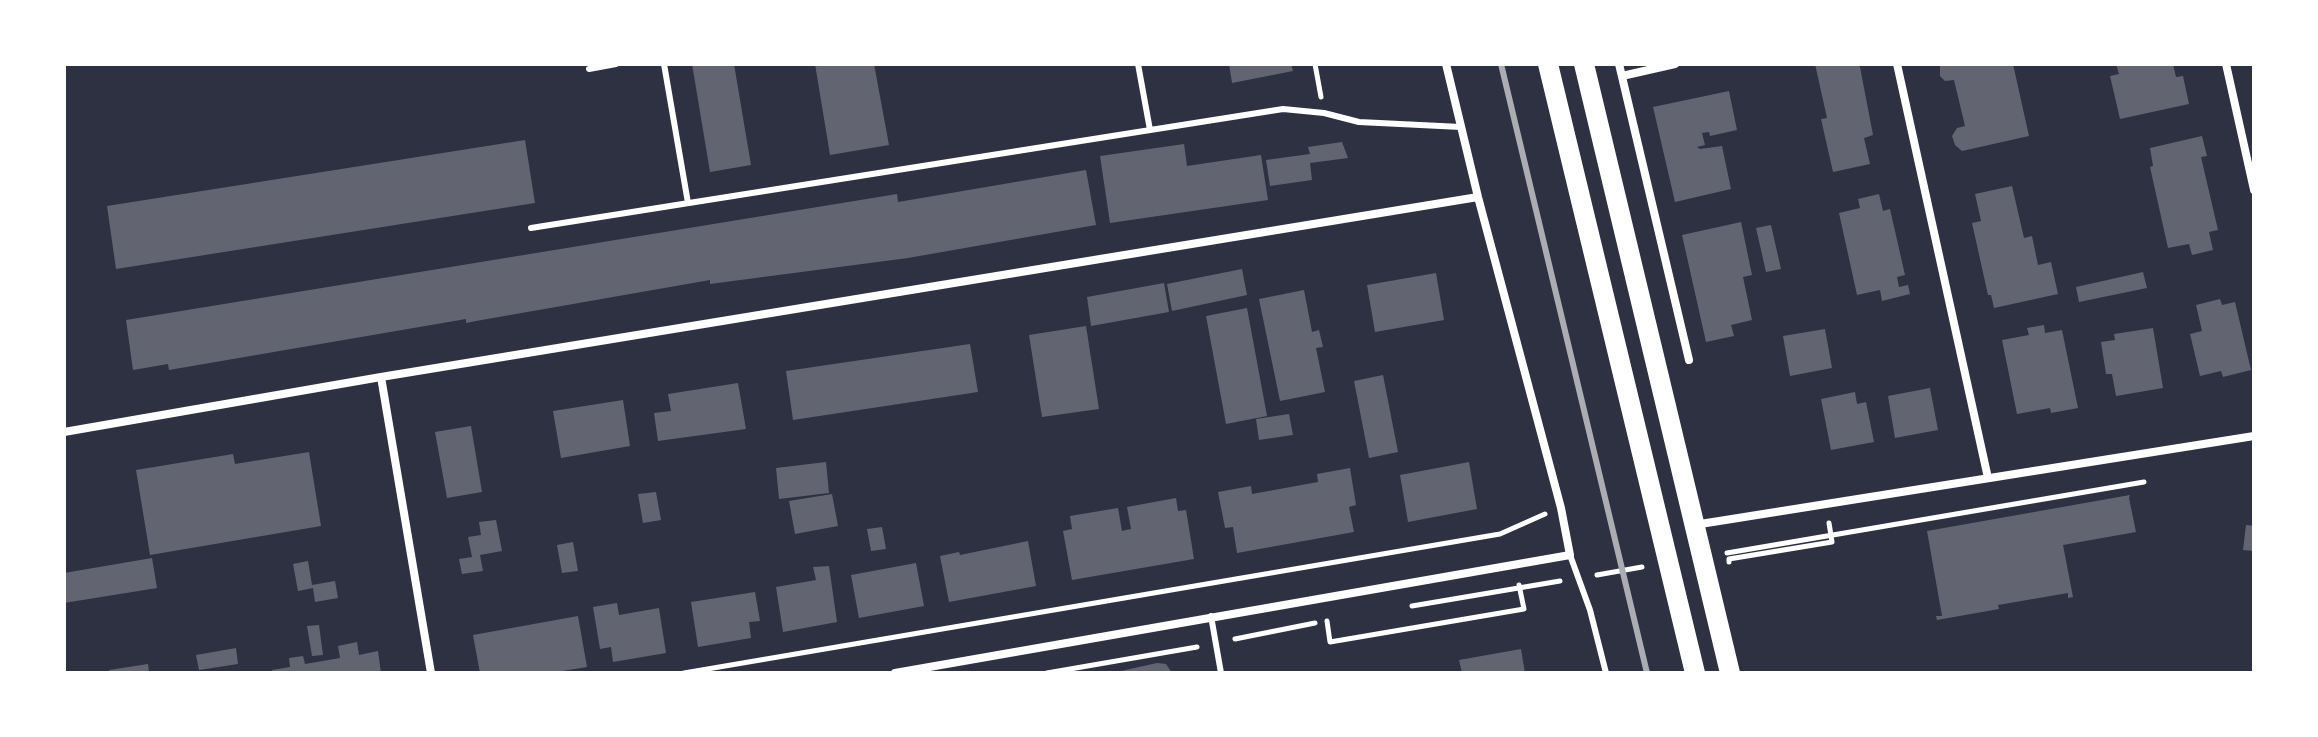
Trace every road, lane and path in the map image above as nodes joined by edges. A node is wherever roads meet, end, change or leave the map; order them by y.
1 (616, 64) edge
2 (664, 64) edge
3 (1138, 64) edge
4 (1315, 64) edge
5 (1446, 64) edge
6 (1548, 64) edge
7 (1584, 64) edge
8 (1619, 64) edge
9 (1675, 64) edge
10 (1897, 64) edge
11 (2226, 64) edge
12 (589, 69) dead end
13 (1622, 76) junction
14 (1324, 113) junction
15 (1461, 127) junction
16 (1150, 130) junction
17 (2254, 190) edge
18 (1478, 197) junction
19 (688, 203) junction
20 (531, 228) dead end
21 (1689, 360) dead end
22 (381, 377) junction
23 (64, 432) edge
24 (2254, 436) edge
25 (1988, 478) junction
26 (2144, 482) dead end
27 (1825, 503) junction
28 (1561, 508) junction
29 (1694, 525) junction
30 (1570, 555) junction
31 (1716, 555) dead end
32 (1514, 564) junction
33 (1656, 565) dead end
34 (1732, 574) dead end
35 (1594, 575) dead end
36 (1562, 581) dead end
37 (1405, 607) dead end
38 (1211, 616) junction
39 (1342, 618) dead end
40 (1298, 627) dead end
41 (1215, 643) junction
42 (431, 673) edge
43 (684, 673) edge
44 (895, 673) edge
45 (1047, 673) edge
46 (1221, 673) edge
47 (1606, 673) edge
48 (1695, 673) edge
49 (1730, 673) edge

1 - 12 lane
2 - 19 lane
3 - 16 lane
4 - 14 path
5 - 15 street
6 - 48 main road
7 - 29 main road
8 - 13 street
9 - 13 street
10 - 25 street
11 - 17 street
13 - 21 street
14 - 15 lane
14 - 16 lane
15 - 18 street
16 - 19 lane
18 - 22 street
18 - 28 street
19 - 20 lane
22 - 23 street
22 - 42 street
24 - 25 street
25 - 27 street
26 - 31 path
27 - 29 street
27 - 34 path
28 - 30 street
28 - 43 path
29 - 49 main road
30 - 32 street
30 - 47 lane
32 - 38 street
32 - 39 path
33 - 35 path
36 - 37 path
38 - 41 lane
38 - 44 street
40 - 41 path
41 - 45 path
41 - 46 lane

